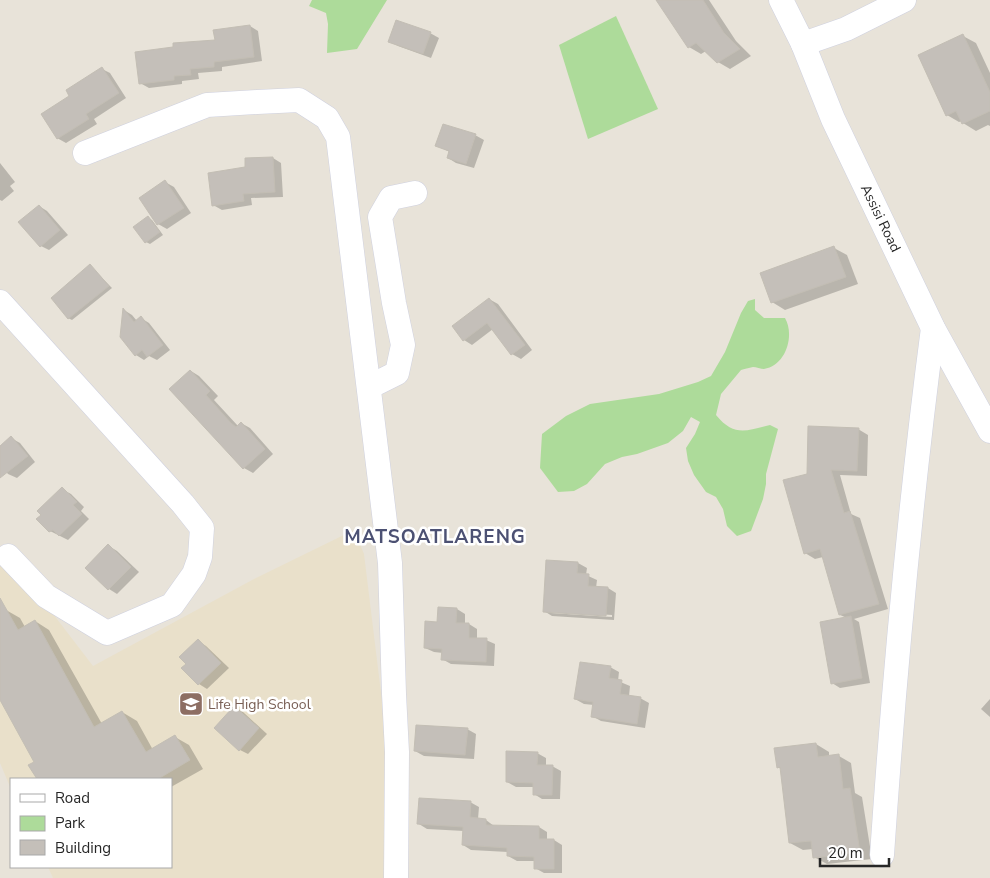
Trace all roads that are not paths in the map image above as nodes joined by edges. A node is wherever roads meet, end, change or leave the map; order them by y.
1 (782, 0) edge
2 (904, 0) edge
3 (803, 44) junction
4 (85, 153) dead end
5 (415, 193) dead end
6 (0, 302) edge
7 (933, 328) junction
8 (369, 387) junction
9 (990, 431) edge
10 (8, 556) dead end
11 (882, 855) dead end
12 (396, 878) edge

1 - 3 street, Assisi Road
2 - 3 street
3 - 7 street, Assisi Road
4 - 8 street
5 - 8 street
6 - 10 street
7 - 9 street, Assisi Road
7 - 11 street
8 - 12 street

